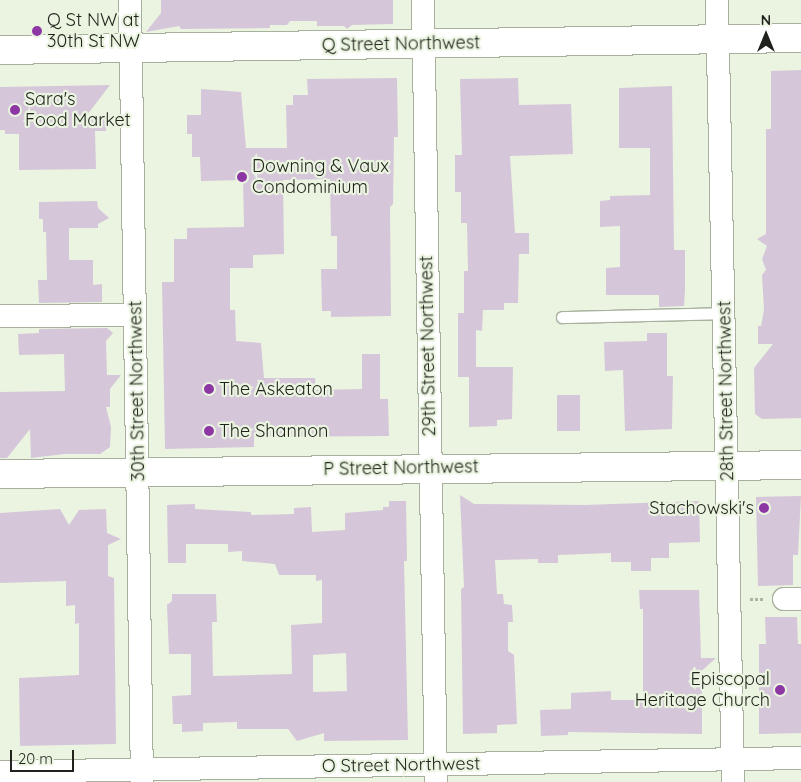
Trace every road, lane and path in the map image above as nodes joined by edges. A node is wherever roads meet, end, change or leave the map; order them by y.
1 (130, 0) edge
2 (423, 0) edge
3 (717, 0) edge
4 (801, 38) edge
5 (718, 39) junction
6 (424, 44) junction
7 (131, 48) junction
8 (0, 50) edge
9 (724, 313) junction
10 (135, 315) junction
11 (0, 316) edge
12 (562, 317) dead end
13 (727, 464) junction
14 (801, 465) edge
15 (430, 468) junction
16 (139, 472) junction
17 (0, 474) edge
18 (749, 599) dead end
19 (759, 599) dead end
20 (801, 758) edge
21 (733, 759) junction
22 (0, 772) edge
23 (436, 773) edge
24 (142, 776) edge
25 (733, 782) edge

1 - 7 street, 30th Street Northwest
2 - 6 street, 29th Street Northwest
3 - 5 street, 28th Street Northwest
4 - 5 street, Q Street Northwest
5 - 6 street, Q Street Northwest
5 - 9 street, 28th Street Northwest
6 - 7 street, Q Street Northwest
6 - 15 street, 29th Street Northwest
7 - 8 street, Q Street Northwest
7 - 10 street, 30th Street Northwest
9 - 12 lane
9 - 13 street, 28th Street Northwest
10 - 11 street
10 - 16 street, 30th Street Northwest
13 - 14 street, P Street Northwest
13 - 15 street, P Street Northwest
13 - 21 street, 28th Street Northwest
15 - 16 street, P Street Northwest
15 - 23 street, 29th Street Northwest
16 - 17 street, P Street Northwest
16 - 24 street, 30th Street Northwest
18 - 19 path
20 - 21 street, O Street Northwest
21 - 23 street, O Street Northwest
21 - 25 street, 28th Street Northwest
22 - 24 street, O Street Northwest
23 - 24 street, O Street Northwest

